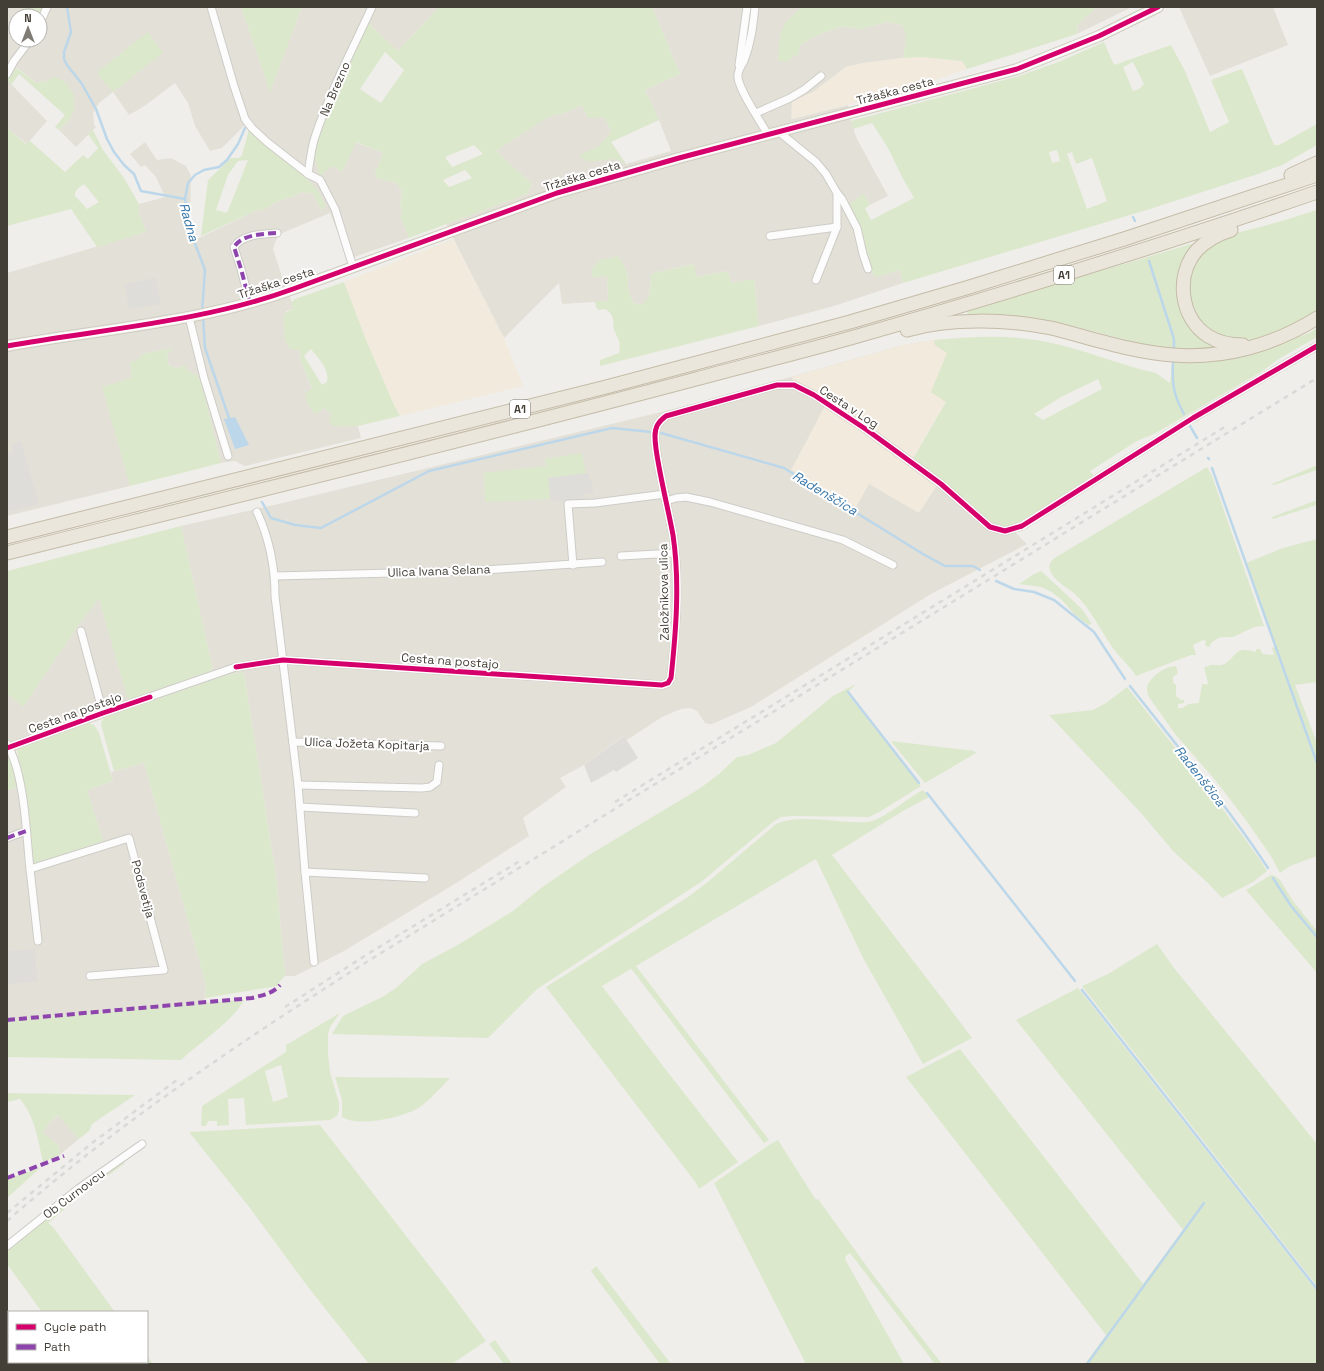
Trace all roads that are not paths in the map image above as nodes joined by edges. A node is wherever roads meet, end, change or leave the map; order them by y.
1 (211, 7) edge
2 (372, 7) edge
3 (747, 7) edge
4 (755, 7) edge
5 (1158, 7) edge
6 (24, 48) edge
7 (738, 69) junction
8 (7, 74) edge
9 (821, 76) dead end
10 (756, 113) junction
11 (780, 132) junction
12 (768, 135) junction
13 (1317, 163) edge
14 (308, 174) junction
15 (1317, 174) edge
16 (1317, 192) edge
17 (837, 193) junction
18 (1253, 197) junction
19 (1268, 208) junction
20 (837, 227) junction
21 (277, 234) dead end
22 (770, 236) dead end
23 (353, 267) junction
24 (868, 269) dead end
25 (816, 280) dead end
26 (250, 303) junction
27 (198, 315) junction
28 (1317, 318) edge
29 (857, 336) junction
30 (1263, 344) junction
31 (7, 346) edge
32 (1317, 346) edge
33 (228, 456) dead end
34 (666, 497) junction
35 (257, 512) dead end
36 (7, 537) edge
37 (7, 553) edge
38 (674, 553) junction
39 (621, 556) dead end
40 (602, 562) dead end
41 (573, 565) junction
42 (893, 565) dead end
43 (275, 576) junction
44 (81, 631) dead end
45 (283, 660) junction
46 (662, 685) joint
47 (103, 713) junction
48 (293, 742) junction
49 (8, 746) edge
50 (441, 746) dead end
51 (439, 765) dead end
52 (298, 785) junction
53 (300, 807) junction
54 (415, 813) dead end
55 (26, 831) junction
56 (7, 838) edge
57 (30, 869) junction
58 (304, 872) junction
59 (425, 878) dead end
60 (38, 941) dead end
61 (314, 962) dead end
62 (90, 976) dead end
63 (142, 1144) dead end
64 (7, 1246) edge

1 - 14 street
2 - 14 street, Na Brezno
3 - 7 street
4 - 7 street
5 - 11 main road, Tržaška cesta
6 - 8 street
7 - 10 street
9 - 10 street
10 - 12 street
11 - 12 main road, Tržaška cesta
11 - 17 street
12 - 23 main road, Tržaška cesta
13 - 18 highway
14 - 23 street
15 - 18 highway, A1
16 - 19 highway, A1
17 - 20 street
17 - 24 street
18 - 36 highway, A1
19 - 29 highway, A1
19 - 30 highway
20 - 22 street
20 - 25 street
21 - 26 street
23 - 26 main road, Tržaška cesta
26 - 27 main road, Tržaška cesta
27 - 31 main road, Tržaška cesta
27 - 33 street
28 - 30 highway
29 - 30 highway
29 - 37 highway, A1
32 - 34 street, Cesta v Log
34 - 38 street, Založnikova ulica
34 - 41 street
34 - 42 street
35 - 43 street
38 - 39 street
38 - 46 street, Založnikova ulica
40 - 41 street, Ulica Ivana Selana
41 - 43 street, Ulica Ivana Selana
43 - 45 street
44 - 47 street
45 - 46 street, Cesta na postajo
45 - 47 street, Cesta na postajo
45 - 48 street, Ulica Jožeta Kopitarja
47 - 49 street, Cesta na postajo
48 - 50 street, Ulica Jožeta Kopitarja
48 - 52 street, Ulica Jožeta Kopitarja
49 - 55 street
51 - 52 street, Ulica Jožeta Kopitarja
52 - 53 street, Ulica Jožeta Kopitarja
53 - 54 street
53 - 58 street, Ulica Jožeta Kopitarja
55 - 56 street
55 - 57 street
57 - 60 street
57 - 62 street, Podsvetija
58 - 59 street
58 - 61 street, Ulica Jožeta Kopitarja
63 - 64 street, Ob Curnovcu

